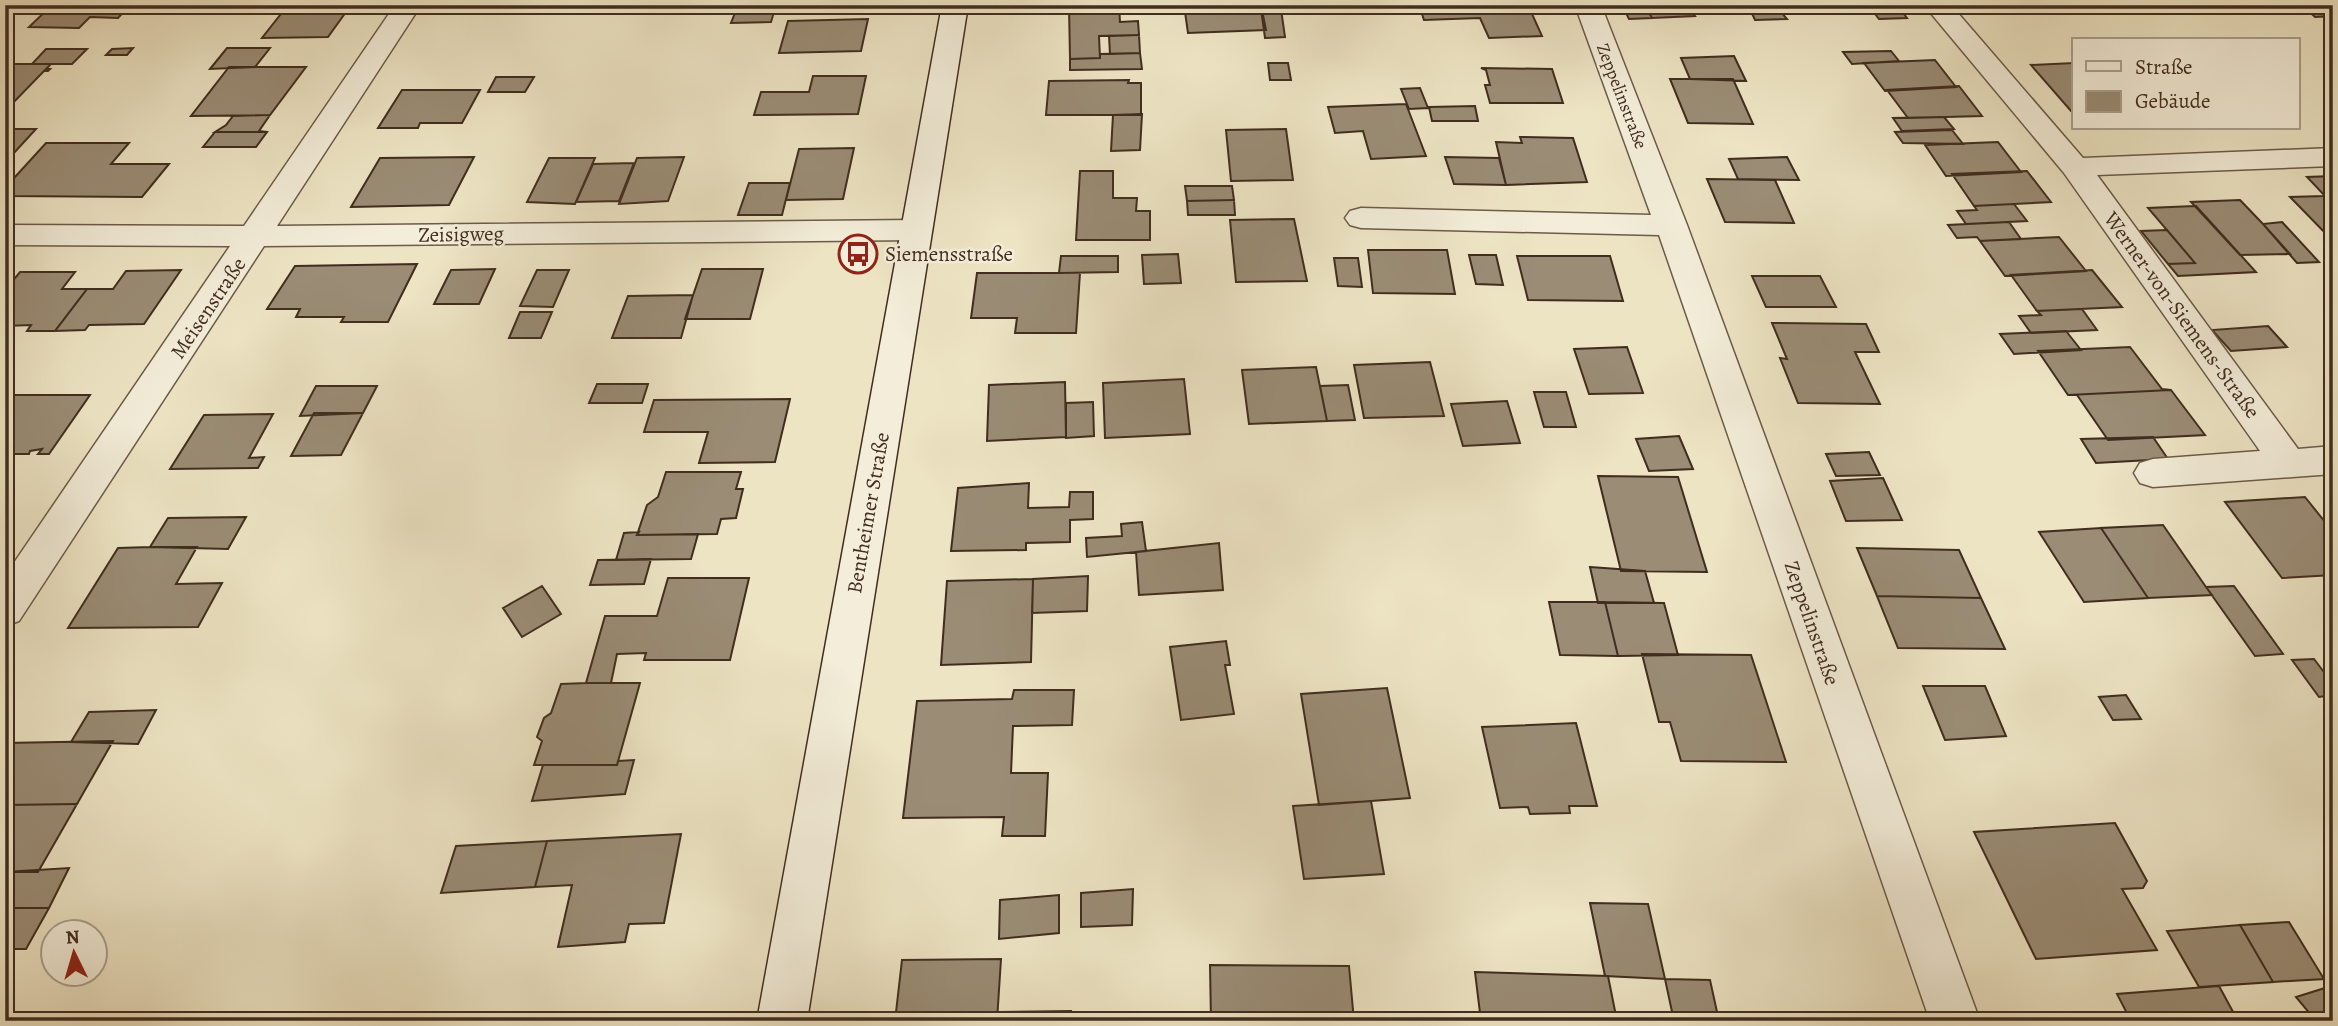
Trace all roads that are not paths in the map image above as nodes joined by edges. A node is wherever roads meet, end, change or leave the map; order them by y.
1 (408, 5) edge
2 (955, 5) edge
3 (1588, 5) edge
4 (1937, 5) edge
5 (2333, 157) edge
6 (2075, 167) junction
7 (1361, 218) dead end
8 (1671, 225) junction
9 (916, 230) junction
10 (5, 235) edge
11 (256, 236) junction
12 (2333, 460) edge
13 (2288, 463) junction
14 (2153, 473) dead end
15 (5, 609) edge
16 (782, 1021) edge
17 (1955, 1021) edge

1 - 11 street, Meisenstraße
2 - 9 street, Bentheimer Straße
3 - 8 street, Zeppelinstraße
4 - 6 street, Werner-von-Siemens-Straße
5 - 6 street
6 - 13 street, Werner-von-Siemens-Straße
7 - 8 street
8 - 17 street, Zeppelinstraße
9 - 11 street, Zeisigweg
9 - 16 street, Bentheimer Straße
10 - 11 street, Zeisigweg
11 - 15 street, Meisenstraße
12 - 13 street
13 - 14 street

